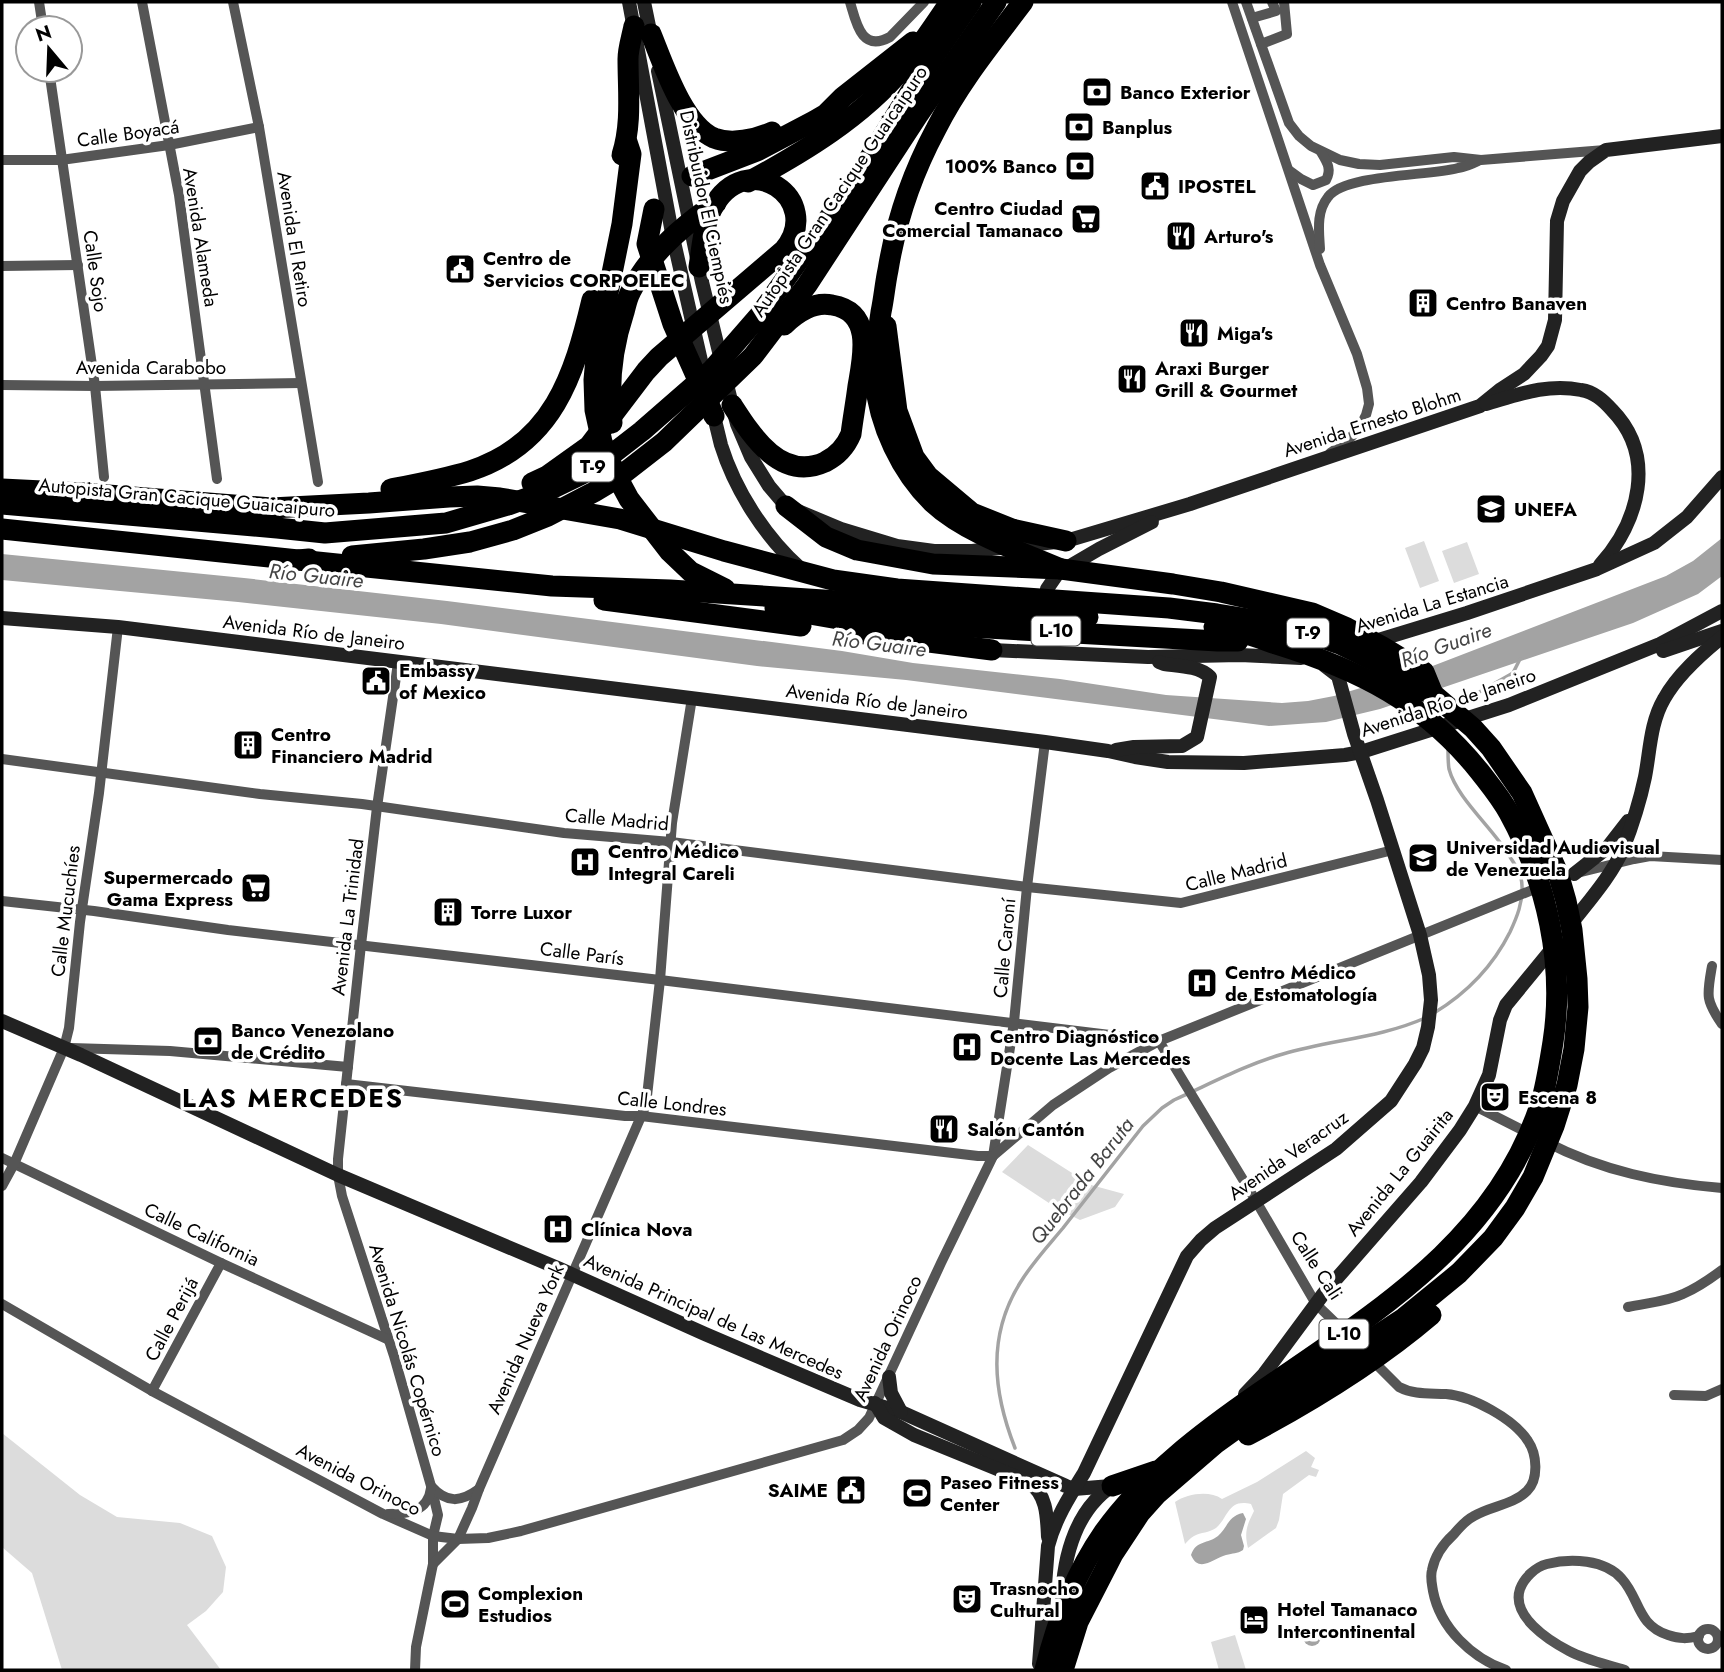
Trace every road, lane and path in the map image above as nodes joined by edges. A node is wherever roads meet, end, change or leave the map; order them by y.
1 (142, 2) edge
2 (233, 2) edge
3 (629, 2) edge
4 (644, 2) edge
5 (850, 2) edge
6 (924, 2) edge
7 (950, 2) edge
8 (971, 2) edge
9 (996, 2) edge
10 (1023, 2) edge
11 (1231, 2) edge
12 (1247, 2) edge
13 (1272, 2) edge
14 (1284, 2) edge
15 (1252, 18) junction
16 (643, 30) junction
17 (929, 32) junction
18 (1261, 44) junction
19 (51, 84) edge
20 (843, 97) junction
21 (259, 127) junction
22 (1722, 138) edge
23 (627, 142) junction
24 (169, 145) junction
25 (1319, 150) junction
26 (1606, 150) junction
27 (2, 160) edge
28 (61, 160) junction
29 (1481, 160) junction
30 (1289, 170) junction
31 (692, 176) dead end
32 (654, 209) dead end
33 (78, 265) junction
34 (1320, 265) junction
35 (2, 266) edge
36 (699, 267) junction
37 (883, 299) junction
38 (681, 319) junction
39 (753, 356) junction
40 (301, 383) junction
41 (2, 385) edge
42 (205, 385) junction
43 (95, 386) junction
44 (1480, 406) junction
45 (723, 411) junction
46 (1320, 460) junction
47 (104, 477) dead end
48 (1722, 477) edge
49 (217, 480) dead end
50 (318, 482) dead end
51 (2, 489) edge
52 (421, 490) junction
53 (2, 504) edge
54 (1184, 505) junction
55 (786, 506) junction
56 (277, 528) junction
57 (2, 529) edge
58 (1066, 541) junction
59 (298, 560) junction
60 (1061, 569) junction
61 (1597, 569) junction
62 (691, 572) junction
63 (552, 586) junction
64 (1722, 611) edge
65 (2, 618) edge
66 (118, 627) junction
67 (1722, 631) edge
68 (1722, 637) edge
69 (1267, 641) junction
70 (1366, 644) junction
71 (992, 650) junction
72 (1126, 655) junction
73 (1148, 657) junction
74 (1304, 658) junction
75 (398, 663) junction
76 (1343, 676) junction
77 (1579, 677) junction
78 (1433, 694) junction
79 (692, 698) junction
80 (1045, 741) junction
81 (1108, 751) junction
82 (1361, 752) junction
83 (2, 759) edge
84 (101, 774) junction
85 (1638, 805) junction
86 (377, 807) junction
87 (671, 842) junction
88 (1393, 850) junction
89 (1722, 860) edge
90 (1616, 863) junction
91 (1574, 874) junction
92 (1027, 887) junction
93 (2, 901) edge
94 (82, 910) junction
95 (1420, 935) junction
96 (360, 945) junction
97 (1712, 966) dead end
98 (660, 980) junction
99 (2, 1021) edge
100 (1014, 1022) junction
101 (1722, 1024) edge
102 (1159, 1041) junction
103 (65, 1048) junction
104 (348, 1067) junction
105 (346, 1084) junction
106 (1475, 1106) junction
107 (641, 1116) junction
108 (993, 1156) junction
109 (2, 1158) edge
110 (14, 1164) junction
111 (338, 1175) junction
112 (2, 1186) edge
113 (1722, 1188) edge
114 (1256, 1201) junction
115 (1493, 1238) junction
116 (221, 1263) junction
117 (1722, 1270) edge
118 (572, 1275) junction
119 (2, 1304) edge
120 (1316, 1304) junction
121 (1628, 1307) dead end
122 (388, 1340) junction
123 (889, 1377) junction
124 (1722, 1390) edge
125 (152, 1391) junction
126 (1674, 1395) dead end
127 (875, 1404) junction
128 (901, 1412) junction
129 (1180, 1463) junction
130 (431, 1486) junction
131 (1112, 1486) junction
132 (479, 1489) junction
133 (1074, 1489) junction
134 (383, 1514) junction
135 (433, 1536) junction
136 (457, 1539) junction
137 (1048, 1546) junction
138 (433, 1564) junction
139 (1699, 1636) dead end
140 (1066, 1644) junction
141 (415, 1670) edge
142 (1039, 1670) edge
143 (1045, 1670) edge
144 (1064, 1670) edge
145 (1506, 1670) edge
146 (1625, 1670) edge

1 - 24 street, Avenida Alameda
2 - 21 street, Avenida El Retiro
3 - 16 street
4 - 16 street
5 - 6 street
7 - 17 highway
8 - 56 highway, Autopista Gran Cacique Guaicaipuro / T-9
9 - 39 highway, Autopista Gran Cacique Guaicaipuro / T-9
10 - 37 highway
11 - 30 street
12 - 15 street
13 - 15 street
14 - 18 street
15 - 18 street
16 - 20 highway
16 - 23 highway
16 - 36 street, Distribuidor El Ciempiés
16 - 38 street, Distribuidor El Ciempiés
17 - 20 highway
17 - 62 highway
18 - 25 street
19 - 28 street, Calle Sojo
20 - 31 highway
21 - 24 street, Calle Boyacá
21 - 40 street, Avenida El Retiro
22 - 26 street
23 - 52 highway
23 - 62 highway
24 - 28 street, Calle Boyacá
24 - 42 street, Avenida Alameda
25 - 29 street
25 - 30 street
26 - 29 street
26 - 44 street, Avenida Ernesto Blohm
27 - 28 street, Calle Boyacá
28 - 33 street, Calle Sojo
29 - 34 street
30 - 34 street
32 - 38 highway
33 - 35 street
33 - 43 street, Calle Sojo
34 - 46 street
36 - 45 street, Distribuidor El Ciempiés
36 - 56 highway
37 - 58 highway
37 - 60 highway
38 - 45 highway
39 - 45 highway
39 - 59 highway, Autopista Gran Cacique Guaicaipuro / T-9
40 - 42 street, Avenida Carabobo
40 - 50 street, Avenida El Retiro
41 - 43 street, Avenida Carabobo
42 - 43 street, Avenida Carabobo
42 - 49 street, Avenida Alameda
43 - 47 street, Calle Sojo
44 - 46 street, Avenida Ernesto Blohm
44 - 61 street
45 - 55 street, Distribuidor El Ciempiés
45 - 71 street, Distribuidor El Ciempiés
46 - 54 street, Avenida Ernesto Blohm
48 - 61 street, Avenida La Estancia
51 - 52 highway
52 - 78 highway, T-9
53 - 56 highway, Autopista Gran Cacique Guaicaipuro / T-9
54 - 58 street, Distribuidor El Ciempiés
54 - 72 street
55 - 58 street, Distribuidor El Ciempiés
55 - 60 highway
57 - 59 highway, Autopista Gran Cacique Guaicaipuro / T-9
59 - 63 highway
60 - 78 highway
61 - 70 street, Avenida La Estancia
62 - 69 highway, L-10
63 - 69 highway, L-10
63 - 71 highway
64 - 77 street, Avenida Río de Janeiro
65 - 66 street, Avenida Río de Janeiro
66 - 75 street, Avenida Río de Janeiro
66 - 84 street, Calle Mucuchíes
67 - 77 street
68 - 85 street, Avenida La Guairita / L-10
69 - 143 highway, L-10
70 - 74 street, Avenida La Estancia
70 - 76 street
71 - 72 street, Avenida La Estancia
72 - 73 street, Avenida La Estancia
73 - 74 street, Avenida La Estancia
73 - 81 street
74 - 76 street
75 - 79 street, Avenida Río de Janeiro
75 - 86 street, Avenida La Trinidad
76 - 82 street
76 - 82 street
77 - 82 street, Avenida Río de Janeiro
78 - 115 highway, L-10
79 - 80 street, Avenida Río de Janeiro
79 - 87 street, Avenida Nueva York
80 - 81 street, Avenida Río de Janeiro
80 - 92 street, Calle Caroní
81 - 82 street, Avenida Río de Janeiro
82 - 88 street, Avenida Veracruz
83 - 84 street, Calle Madrid
84 - 86 street, Calle Madrid
84 - 94 street, Calle Mucuchíes
85 - 90 street, Avenida La Guairita / L-10
85 - 91 street, L-10
86 - 87 street, Calle Madrid
86 - 96 street, Avenida La Trinidad
87 - 92 street, Calle Madrid
87 - 98 street, Avenida Nueva York
88 - 92 street, Calle Madrid
88 - 95 street, Avenida Veracruz
89 - 90 street, Avenida Orinoco
90 - 91 street, Avenida Orinoco
90 - 106 street, Avenida La Guairita / L-10
91 - 95 street, Avenida Orinoco
92 - 100 street, Calle Caroní
93 - 94 street, Calle París
94 - 96 street, Calle París
94 - 103 street, Calle Mucuchíes
95 - 102 street, Avenida Orinoco
95 - 114 street, Avenida Veracruz
96 - 98 street, Calle París
96 - 104 street, Avenida La Trinidad
97 - 101 street
98 - 100 street, Calle París
98 - 107 street, Avenida Nueva York
99 - 103 street, Avenida Principal de Las Mercedes
100 - 102 street, Calle París
100 - 108 street, Calle Caroní
102 - 108 street, Avenida Orinoco
102 - 114 street, Calle Cali
103 - 104 street
103 - 110 street, Calle Mucuchíes
103 - 111 street, Avenida Principal de Las Mercedes
104 - 105 street, Avenida La Trinidad
105 - 107 street, Calle Londres
105 - 111 street, Avenida La Trinidad
106 - 113 street
106 - 120 street, Avenida La Guairita / L-10
107 - 108 street, Calle Londres
107 - 118 street, Avenida Nueva York
108 - 123 street, Avenida Orinoco
109 - 110 street, Calle California
110 - 112 street, Calle Mucuchíes
110 - 116 street, Calle California
111 - 118 street, Avenida Principal de Las Mercedes
111 - 122 street, Avenida Nicolás Copérnico
114 - 120 street, Calle Cali
114 - 133 street, Avenida Veracruz
115 - 129 highway, L-10
115 - 144 highway, L-10
116 - 122 street, Calle California
116 - 125 street, Calle Perijá
117 - 121 street
118 - 127 street, Avenida Principal de Las Mercedes
118 - 132 street, Avenida Nueva York
119 - 125 street, Avenida Orinoco
120 - 131 street, Avenida La Guairita / L-10
120 - 145 street, Calle Cali
122 - 130 street, Avenida Nicolás Copérnico
123 - 127 street, Avenida Orinoco
123 - 128 street
124 - 126 street
125 - 134 street, Avenida Orinoco
127 - 128 street, Avenida Principal de Las Mercedes
127 - 136 street, Avenida Orinoco
127 - 137 street, Avenida Principal de Las Mercedes
128 - 133 street, Avenida Principal de Las Mercedes
129 - 131 highway, L-10
129 - 140 highway, L-10
130 - 132 street
130 - 134 street
130 - 135 street, Avenida Nicolás Copérnico
131 - 133 street, Avenida Principal de Las Mercedes / L-10
131 - 140 street, L-10
132 - 136 street, Avenida Nueva York
133 - 137 street, Avenida Veracruz
134 - 135 street, Avenida Orinoco
135 - 136 street, Avenida Orinoco
135 - 138 street
136 - 138 street
137 - 142 street
138 - 141 street
139 - 146 street
140 - 144 street, L-10

